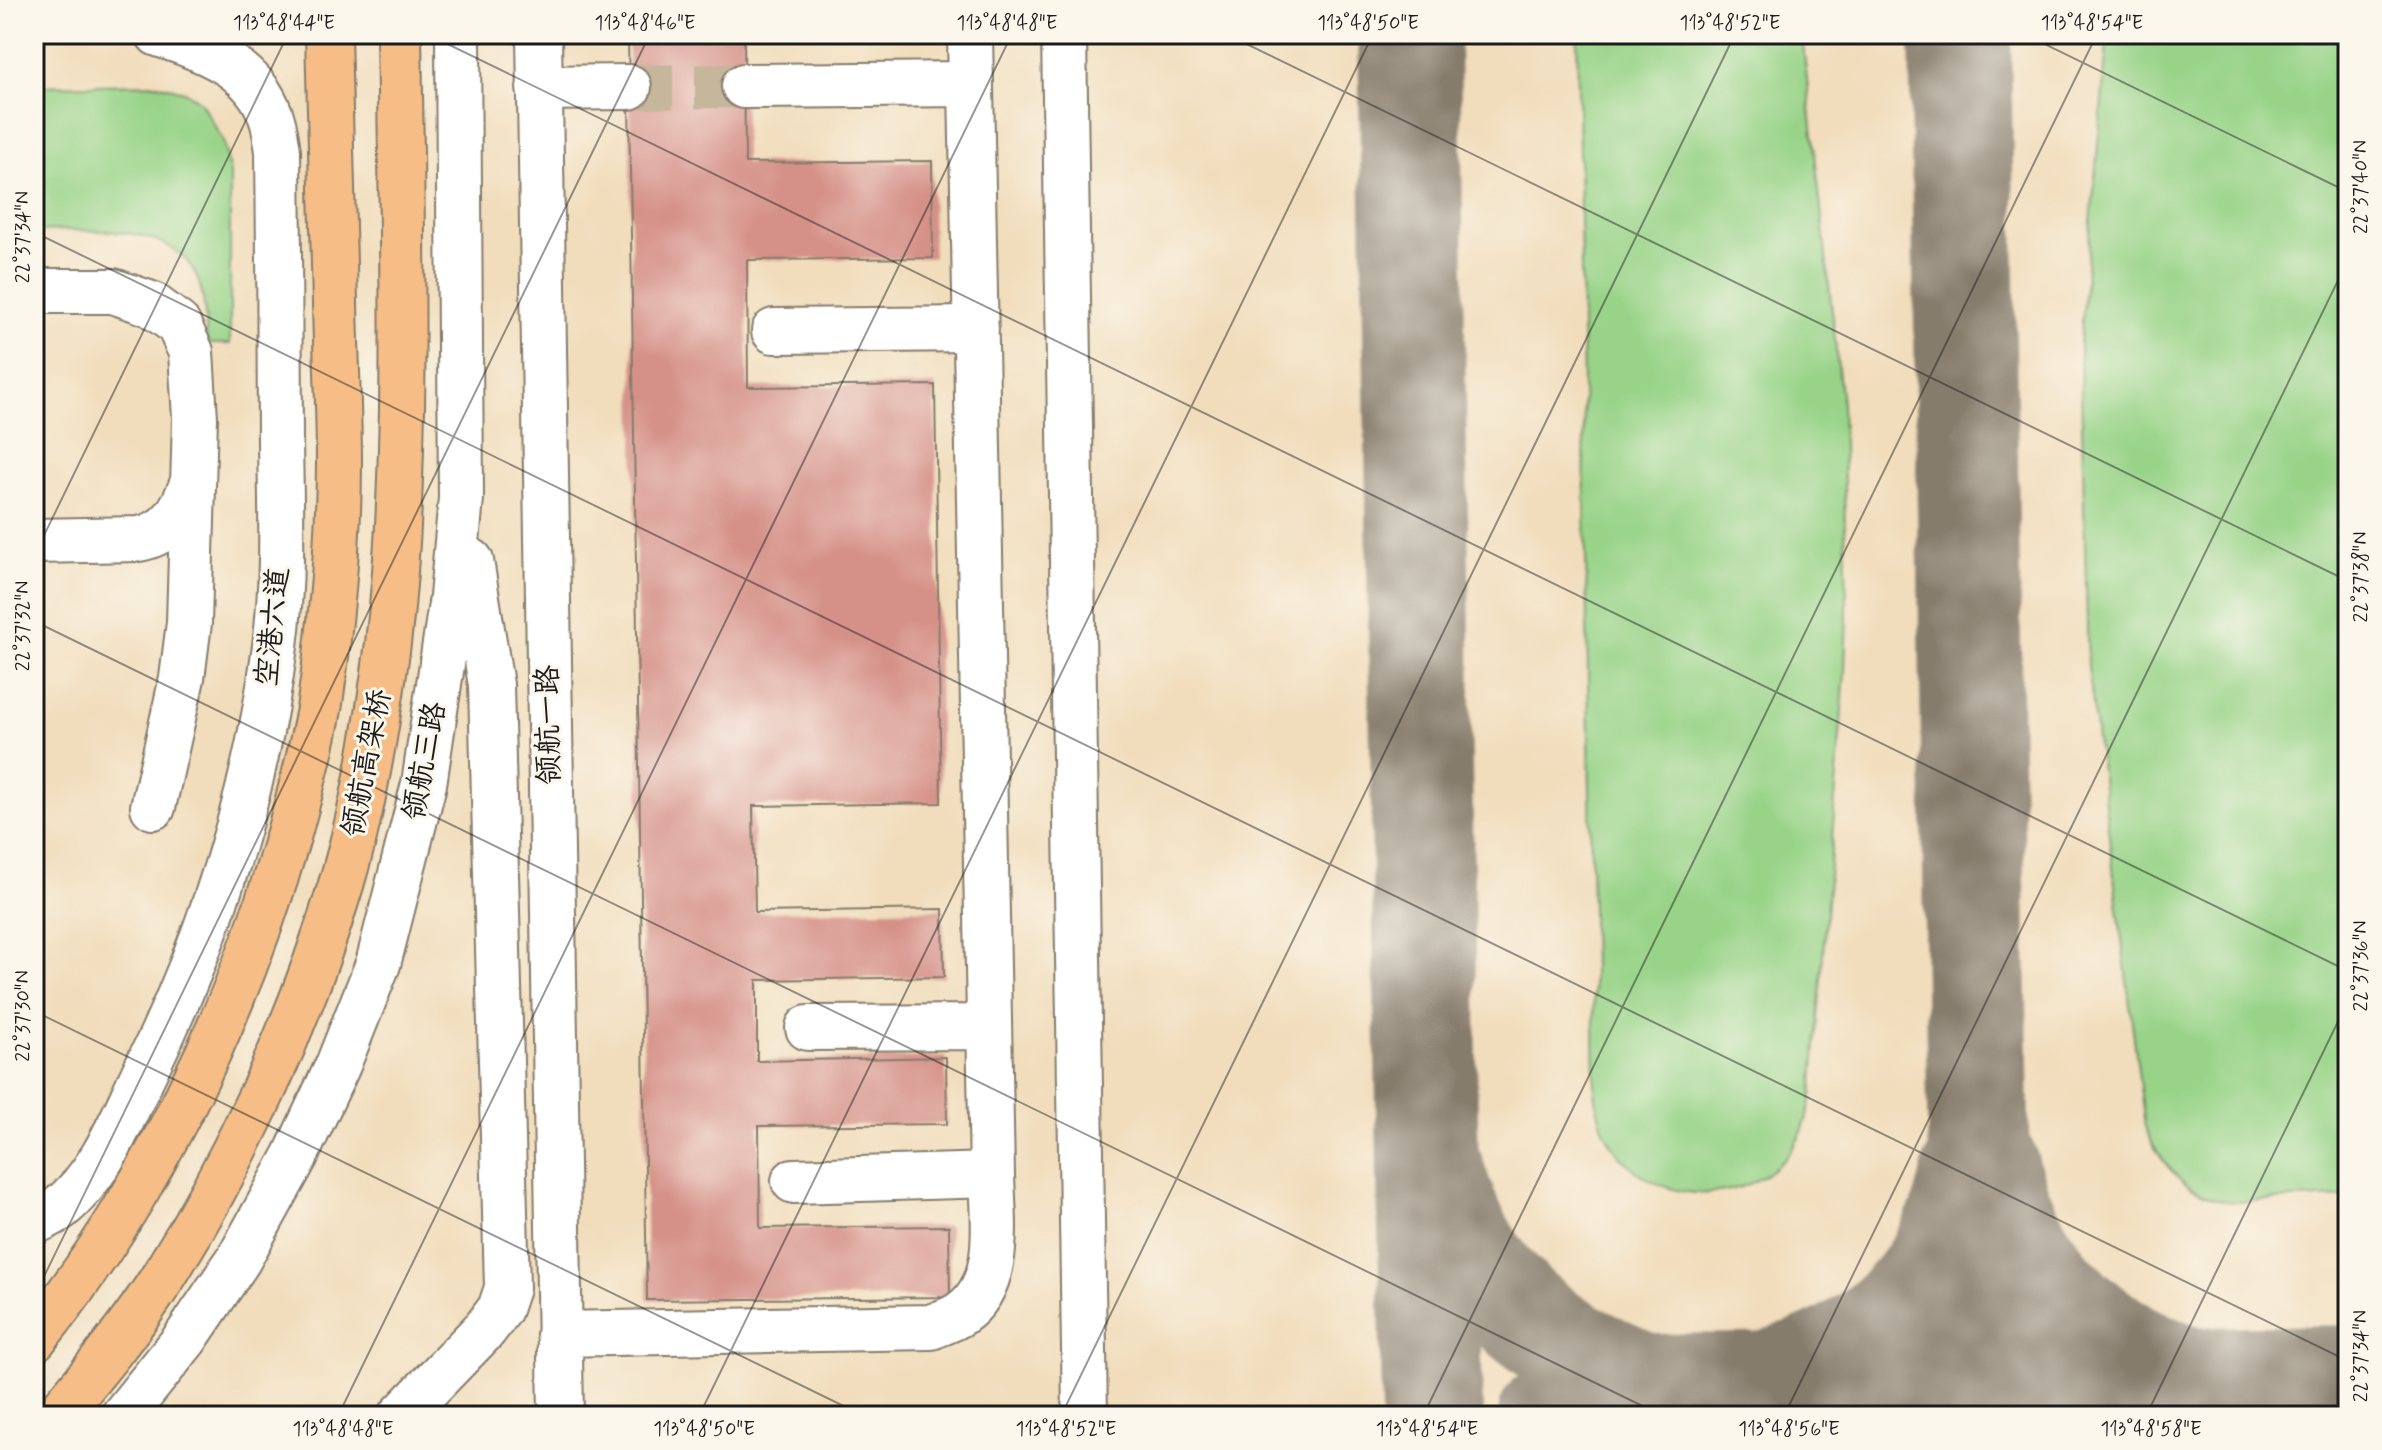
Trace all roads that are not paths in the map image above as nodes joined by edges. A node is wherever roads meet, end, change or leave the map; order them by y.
1 (158, 34) edge
2 (328, 34) edge
3 (399, 34) edge
4 (458, 34) edge
5 (539, 34) edge
6 (970, 34) edge
7 (1064, 34) edge
8 (971, 84) junction
9 (744, 86) tunnel mouth
10 (629, 87) tunnel mouth
11 (539, 88) junction
12 (35, 291) edge
13 (976, 329) junction
14 (774, 331) dead end
15 (194, 478) junction
16 (461, 498) junction
17 (34, 541) edge
18 (153, 807) dead end
19 (989, 1027) junction
20 (808, 1028) dead end
21 (992, 1175) junction
22 (794, 1181) dead end
23 (34, 1222) edge
24 (559, 1334) junction
25 (34, 1339) edge
26 (57, 1416) edge
27 (123, 1416) edge
28 (401, 1416) edge
29 (561, 1416) edge
30 (1085, 1416) edge

1 - 23 street, 空港六道
2 - 25 main road
3 - 26 main road, 领航高架桥
4 - 16 street, 领航三路
5 - 11 street, 领航一路
6 - 8 street
7 - 30 street
8 - 9 street
8 - 13 street
10 - 11 street
11 - 24 street, 领航一路
12 - 15 street
13 - 14 street
13 - 19 street
15 - 17 street
15 - 18 street
16 - 27 street, 领航三路
16 - 28 street
19 - 20 street
19 - 21 street
21 - 22 street
21 - 24 street
24 - 29 street, 领航一路

